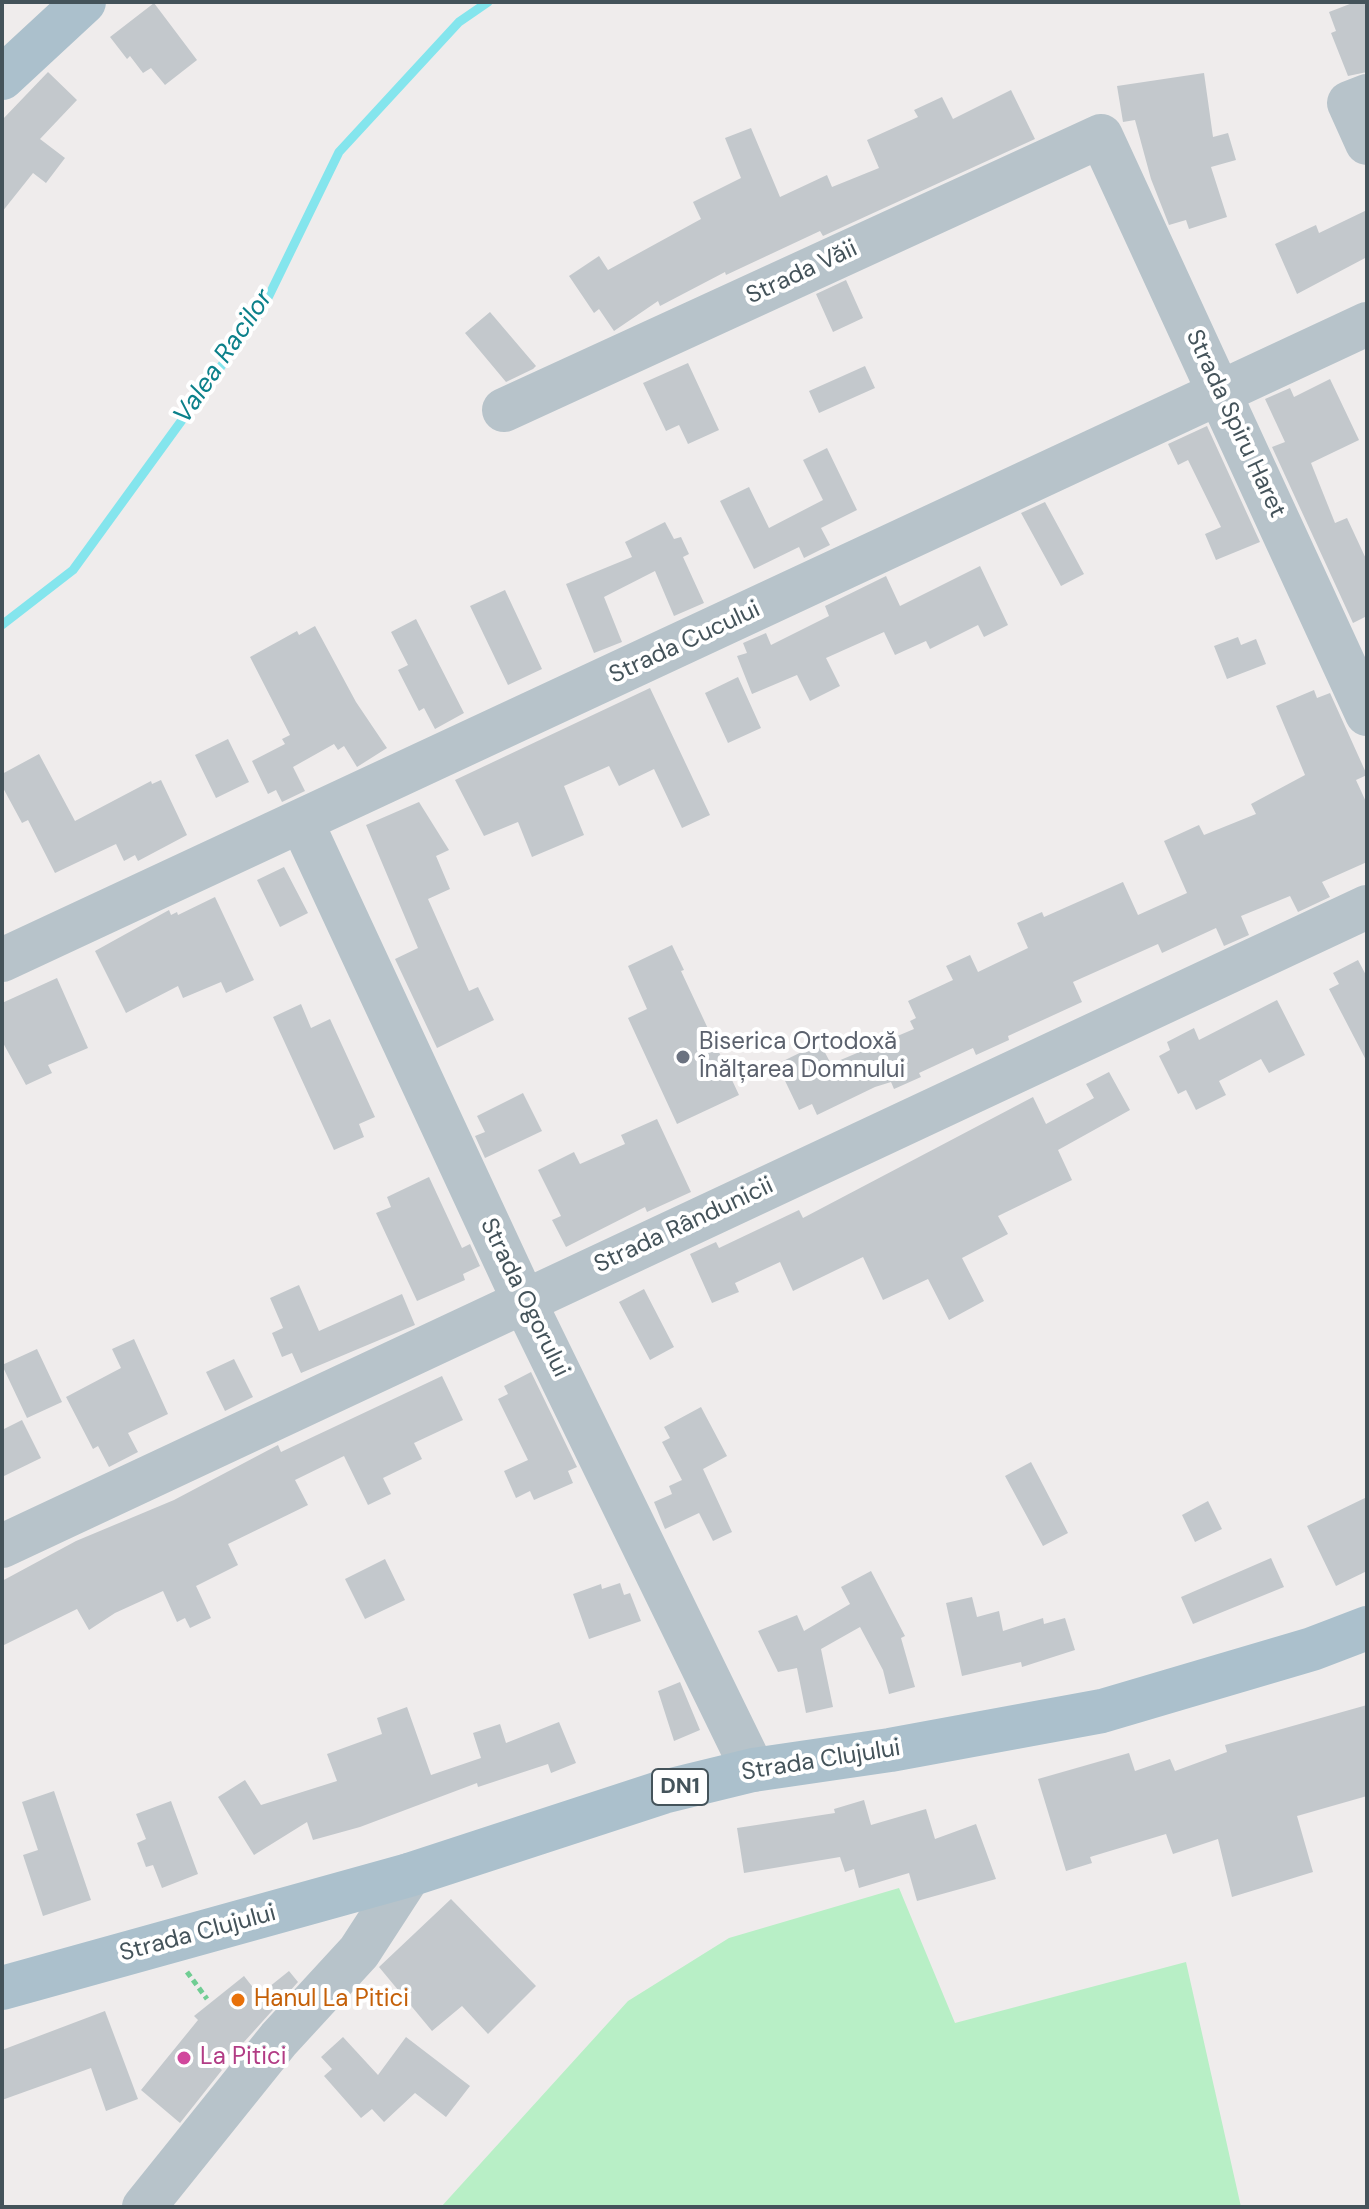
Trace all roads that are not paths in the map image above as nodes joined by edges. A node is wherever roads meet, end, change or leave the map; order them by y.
1 (84, 2) edge
2 (2, 78) edge
3 (1367, 96) edge
4 (1101, 136) joint
5 (1367, 143) edge
6 (1367, 324) edge
7 (1221, 391) junction
8 (504, 410) dead end
9 (1367, 714) edge
10 (302, 823) junction
11 (1367, 907) edge
12 (2, 960) edge
13 (524, 1301) junction
14 (2, 1546) edge
15 (1367, 1628) edge
16 (753, 1770) junction
17 (409, 1875) junction
18 (2, 1988) edge
19 (144, 2207) edge

1 - 2 main road
3 - 5 street
4 - 7 street, Strada Spiru Haret
4 - 8 street, Strada Văii
6 - 7 street, Strada Cucului
7 - 9 street, Strada Spiru Haret
7 - 10 street, Strada Cucului
10 - 12 street, Strada Cucului
10 - 13 street, Strada Ogorului
11 - 13 street, Strada Rândunicii
13 - 14 street, Strada Rândunicii
13 - 16 street, Strada Ogorului
15 - 16 main road, Strada Clujului / DN1
16 - 17 main road, Strada Clujului / DN1
17 - 18 main road, Strada Clujului / DN1
17 - 19 street

